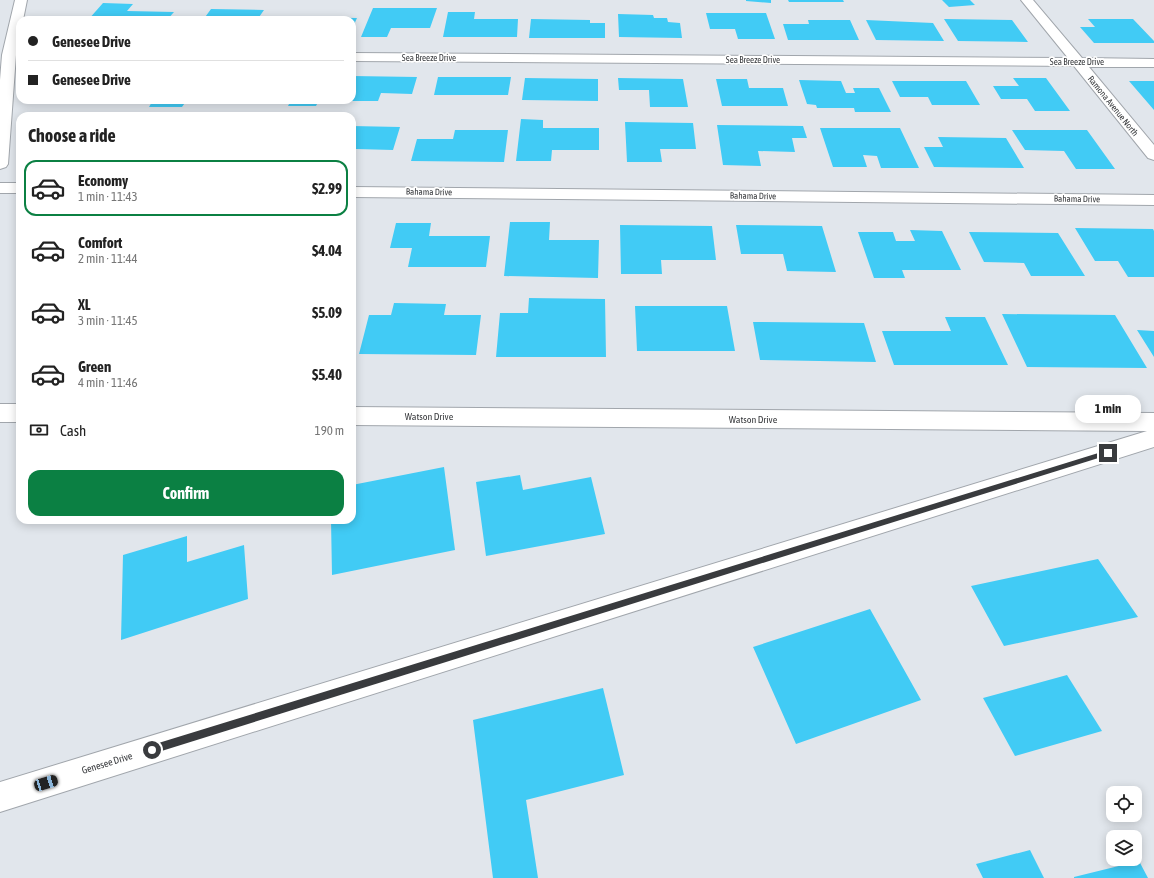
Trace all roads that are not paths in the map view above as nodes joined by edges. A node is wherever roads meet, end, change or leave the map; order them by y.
1 (21, 0) edge
2 (1027, 0) edge
3 (19, 16) edge
4 (16, 39) edge
5 (14, 55) edge
6 (356, 57) edge
7 (1078, 62) junction
8 (1154, 63) edge
9 (1154, 155) edge
10 (0, 164) edge
11 (0, 188) edge
12 (16, 188) edge
13 (356, 192) edge
14 (1154, 200) edge
15 (0, 413) edge
16 (16, 413) edge
17 (356, 416) edge
18 (1154, 422) edge
19 (1154, 438) edge
20 (0, 797) edge

1 - 3 street
2 - 7 street, Ramona Avenue North
4 - 5 street
5 - 10 street
6 - 7 street, Sea Breeze Drive
7 - 8 street, Sea Breeze Drive
7 - 9 street, Ramona Avenue North
11 - 12 street
13 - 14 street, Bahama Drive
15 - 16 street
17 - 18 street, Watson Drive
19 - 20 street, Genesee Drive

